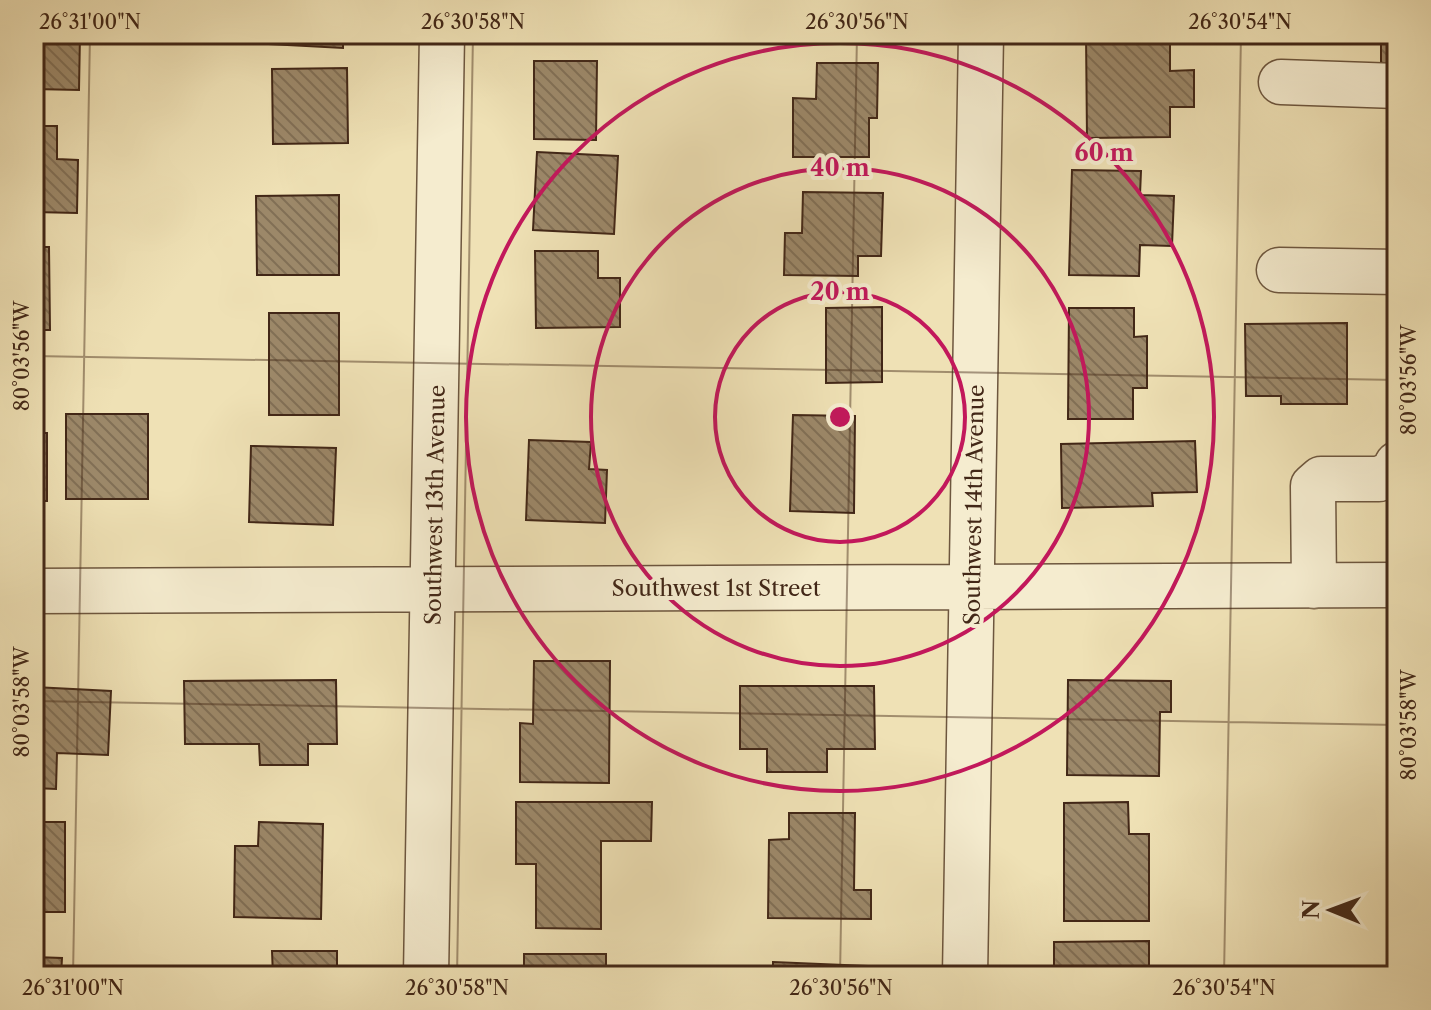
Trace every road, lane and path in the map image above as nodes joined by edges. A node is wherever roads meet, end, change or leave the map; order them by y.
1 (442, 34) edge
2 (981, 34) edge
3 (1281, 82) dead end
4 (1397, 86) edge
5 (1279, 270) dead end
6 (1397, 272) edge
7 (1397, 464) edge
8 (1397, 585) edge
9 (1314, 586) junction
10 (973, 587) junction
11 (434, 590) junction
12 (34, 591) edge
13 (426, 976) edge
14 (965, 976) edge

1 - 11 street, Southwest 13th Avenue
2 - 10 street, Southwest 14th Avenue
3 - 4 street
5 - 6 street
7 - 9 street
8 - 9 street, Southwest 1st Street
9 - 10 street, Southwest 1st Street
10 - 11 street, Southwest 1st Street
10 - 14 street, Southwest 14th Avenue
11 - 12 street, Southwest 1st Street
11 - 13 street, Southwest 13th Avenue

